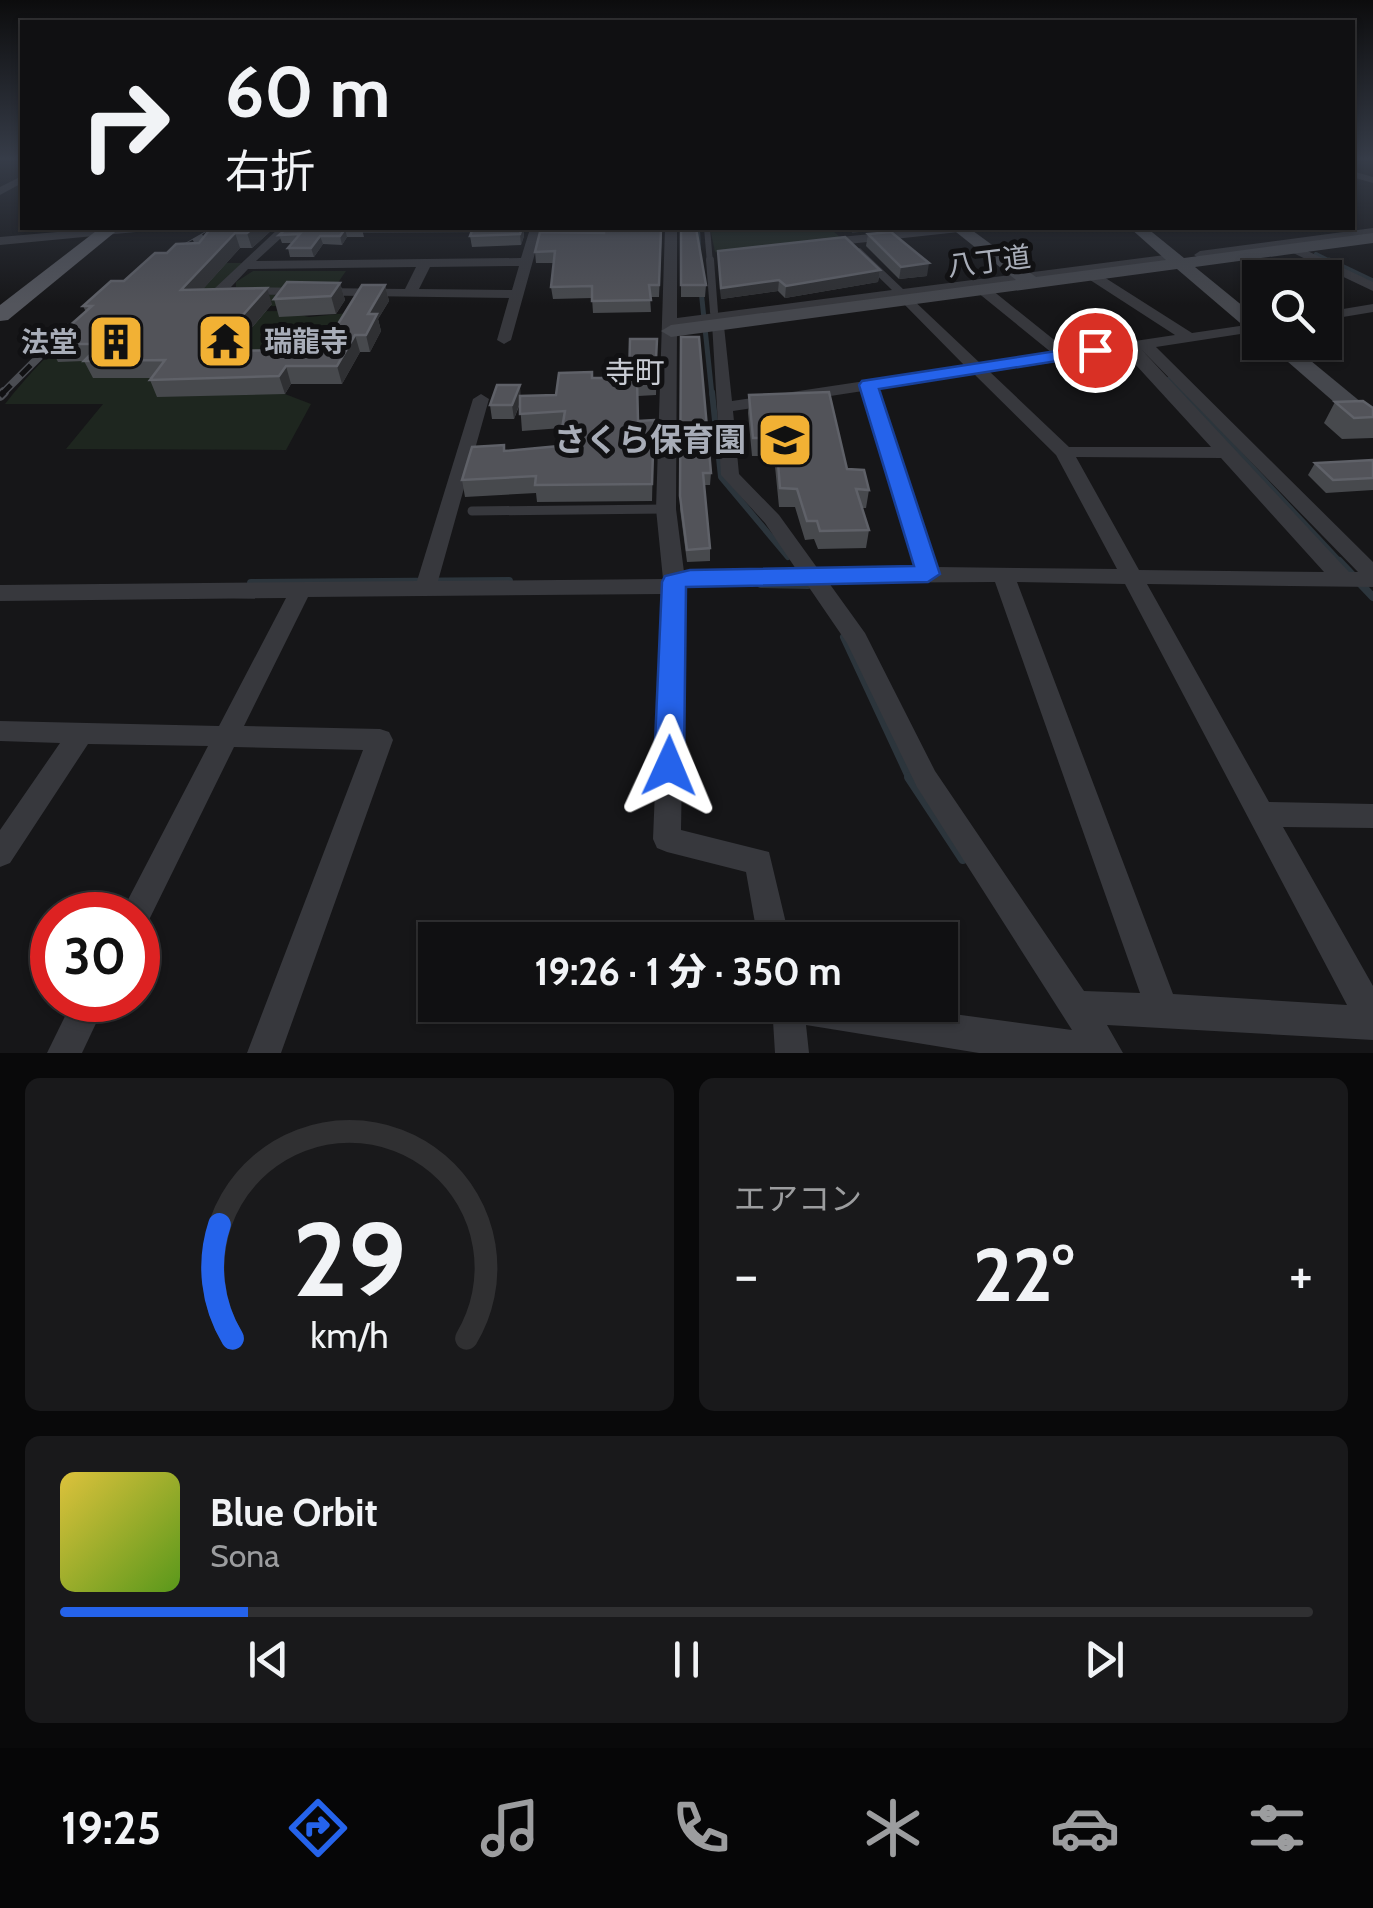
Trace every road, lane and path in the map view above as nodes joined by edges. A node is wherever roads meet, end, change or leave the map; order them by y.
1 (102, 230) edge
2 (110, 230) edge
3 (284, 230) edge
4 (372, 230) edge
5 (535, 230) edge
6 (671, 230) edge
7 (707, 230) edge
8 (931, 230) edge
9 (962, 230) edge
10 (1141, 230) edge
11 (1154, 230) edge
12 (1373, 232) edge
13 (1271, 234) edge
14 (848, 236) edge
15 (1299, 240) edge
16 (0, 241) edge
17 (810, 244) edge
18 (731, 253) edge
19 (711, 256) junction
20 (1181, 258) junction
21 (356, 261) junction
22 (426, 261) junction
23 (526, 262) junction
24 (244, 266) junction
25 (1092, 275) junction
26 (1373, 277) edge
27 (1026, 278) junction
28 (1373, 287) edge
29 (982, 289) junction
30 (410, 293) junction
31 (517, 294) junction
32 (901, 294) junction
33 (1365, 310) edge
34 (1242, 311) edge
35 (0, 315) edge
36 (715, 319) junction
37 (1373, 321) edge
38 (672, 324) junction
39 (1242, 330) edge
40 (1188, 337) junction
41 (504, 340) dead end
42 (1135, 345) junction
43 (1063, 354) junction
44 (1299, 360) edge
45 (1318, 360) edge
46 (975, 368) junction
47 (868, 385) junction
48 (481, 399) dead end
49 (1373, 405) edge
50 (724, 407) junction
51 (1373, 424) edge
52 (1064, 452) junction
53 (1227, 453) junction
54 (472, 510) dead end
55 (666, 510) junction
56 (928, 574) junction
57 (1003, 575) junction
58 (816, 577) junction
59 (1130, 577) junction
60 (1373, 578) edge
61 (1343, 579) junction
62 (674, 582) junction
63 (425, 590) junction
64 (300, 592) junction
65 (0, 593) edge
66 (0, 731) edge
67 (81, 733) junction
68 (229, 735) junction
69 (1259, 814) junction
70 (1373, 816) edge
71 (0, 854) edge
72 (148, 892) edge
73 (771, 922) edge
74 (1078, 1007) junction
75 (1163, 1010) junction
76 (1373, 1021) edge
77 (80, 1022) edge
78 (789, 1022) edge
79 (889, 1022) edge
80 (1105, 1052) edge
81 (64, 1053) edge
82 (264, 1053) edge
83 (792, 1053) edge

1 - 16 street
2 - 35 main road
3 - 24 street
4 - 21 street
5 - 23 street
6 - 38 street
7 - 19 lane
8 - 14 street
9 - 27 street
10 - 20 street
11 - 20 street
12 - 15 street, 八丁道
12 - 20 street
13 - 15 street, 八丁道
13 - 20 street, 八丁道
14 - 17 street
14 - 32 street
15 - 20 street, 八丁道
15 - 26 street
15 - 28 street
18 - 19 street
19 - 36 lane
20 - 25 street, 八丁道
20 - 27 street, 八丁道
20 - 34 street
20 - 38 street
21 - 22 street
21 - 24 street
22 - 23 street
22 - 30 street
23 - 31 street
24 - 30 street
25 - 27 street, 八丁道
25 - 40 street
27 - 29 street, 八丁道
27 - 32 street, 八丁道
29 - 32 street, 八丁道
29 - 43 street
30 - 31 street
31 - 41 street
32 - 36 street, 八丁道
32 - 46 street
33 - 37 street
36 - 38 street, 八丁道
36 - 50 street
38 - 55 street
39 - 40 street
40 - 42 street
42 - 43 street
42 - 53 street
42 - 60 street
43 - 46 street
44 - 51 street
45 - 49 street
46 - 47 street
46 - 52 street
47 - 50 street
47 - 56 street
48 - 63 street
50 - 58 street
52 - 53 street
52 - 59 street
53 - 61 street
54 - 55 lane
55 - 62 street
56 - 57 street
56 - 58 street
57 - 59 street
57 - 75 street
58 - 62 street
58 - 74 street
59 - 61 street
59 - 69 street
60 - 61 street
62 - 63 street
62 - 73 street
63 - 64 street
64 - 65 street
64 - 68 street
66 - 67 street
67 - 68 street
67 - 71 street
68 - 72 street
68 - 82 street
69 - 70 street
69 - 76 street
74 - 75 street
74 - 80 street
75 - 76 street
77 - 81 street
78 - 83 street
79 - 80 street

